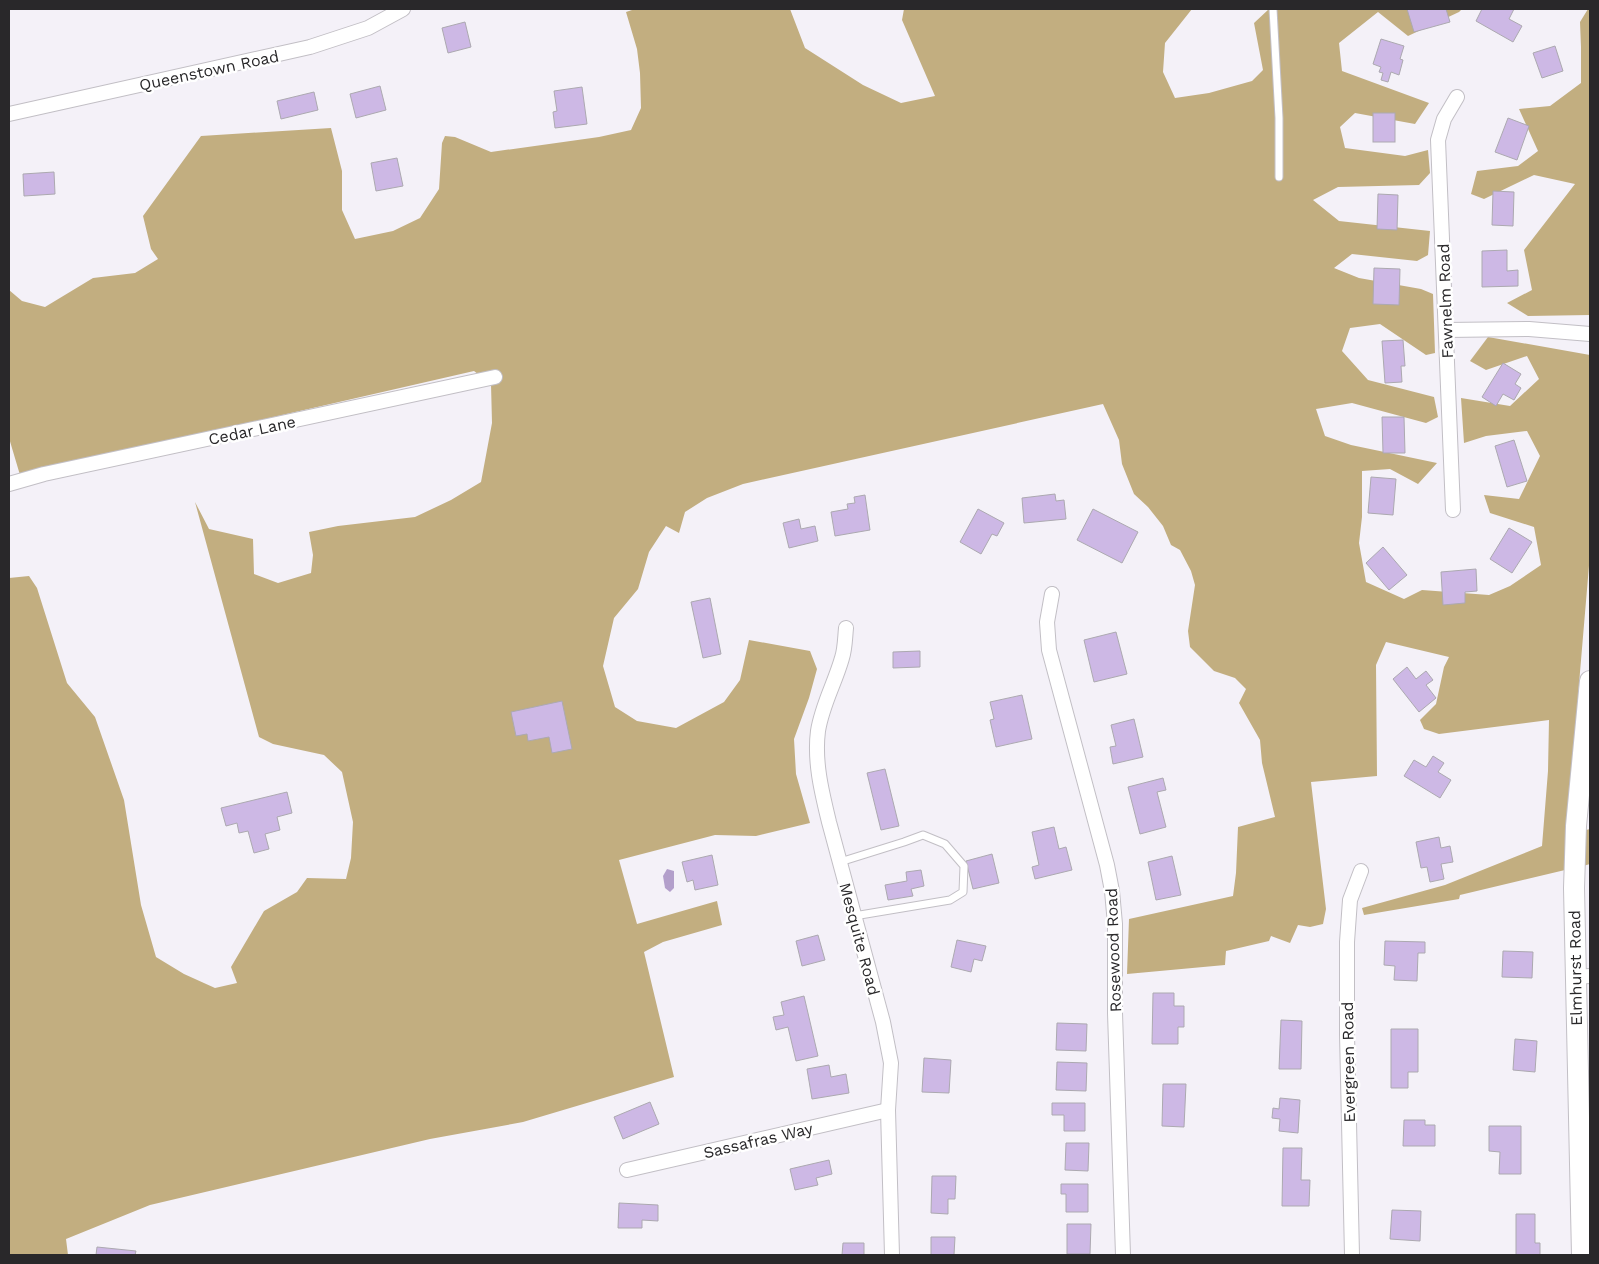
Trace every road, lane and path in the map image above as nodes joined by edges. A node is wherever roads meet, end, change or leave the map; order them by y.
1 (403, 9) edge
2 (1273, 9) edge
3 (1457, 97) dead end
4 (9, 114) edge
5 (1279, 176) dead end
6 (1446, 330) junction
7 (1590, 334) edge
8 (495, 377) dead end
9 (9, 484) edge
10 (1453, 510) dead end
11 (1052, 594) dead end
12 (846, 628) dead end
13 (1590, 681) edge
14 (840, 862) junction
15 (1361, 871) dead end
16 (854, 916) junction
17 (1583, 976) edge
18 (888, 1110) junction
19 (627, 1170) dead end
20 (1585, 1206) edge
21 (892, 1255) edge
22 (1123, 1255) edge
23 (1352, 1255) edge
24 (1582, 1255) edge

1 - 4 street, Queenstown Road
2 - 5 lane
3 - 6 street, Fawnelm Road
6 - 7 street
6 - 10 street, Fawnelm Road
8 - 9 street, Cedar Lane
11 - 22 street, Rosewood Road
12 - 14 street, Mesquite Road
13 - 17 street, Elmhurst Road
14 - 16 street, Mesquite Road
14 - 16 lane
15 - 23 street, Evergreen Road
16 - 18 street, Mesquite Road
17 - 20 street, Elmhurst Road
18 - 19 street, Sassafras Way
18 - 21 street, Mesquite Road
20 - 24 street, Elmhurst Road

